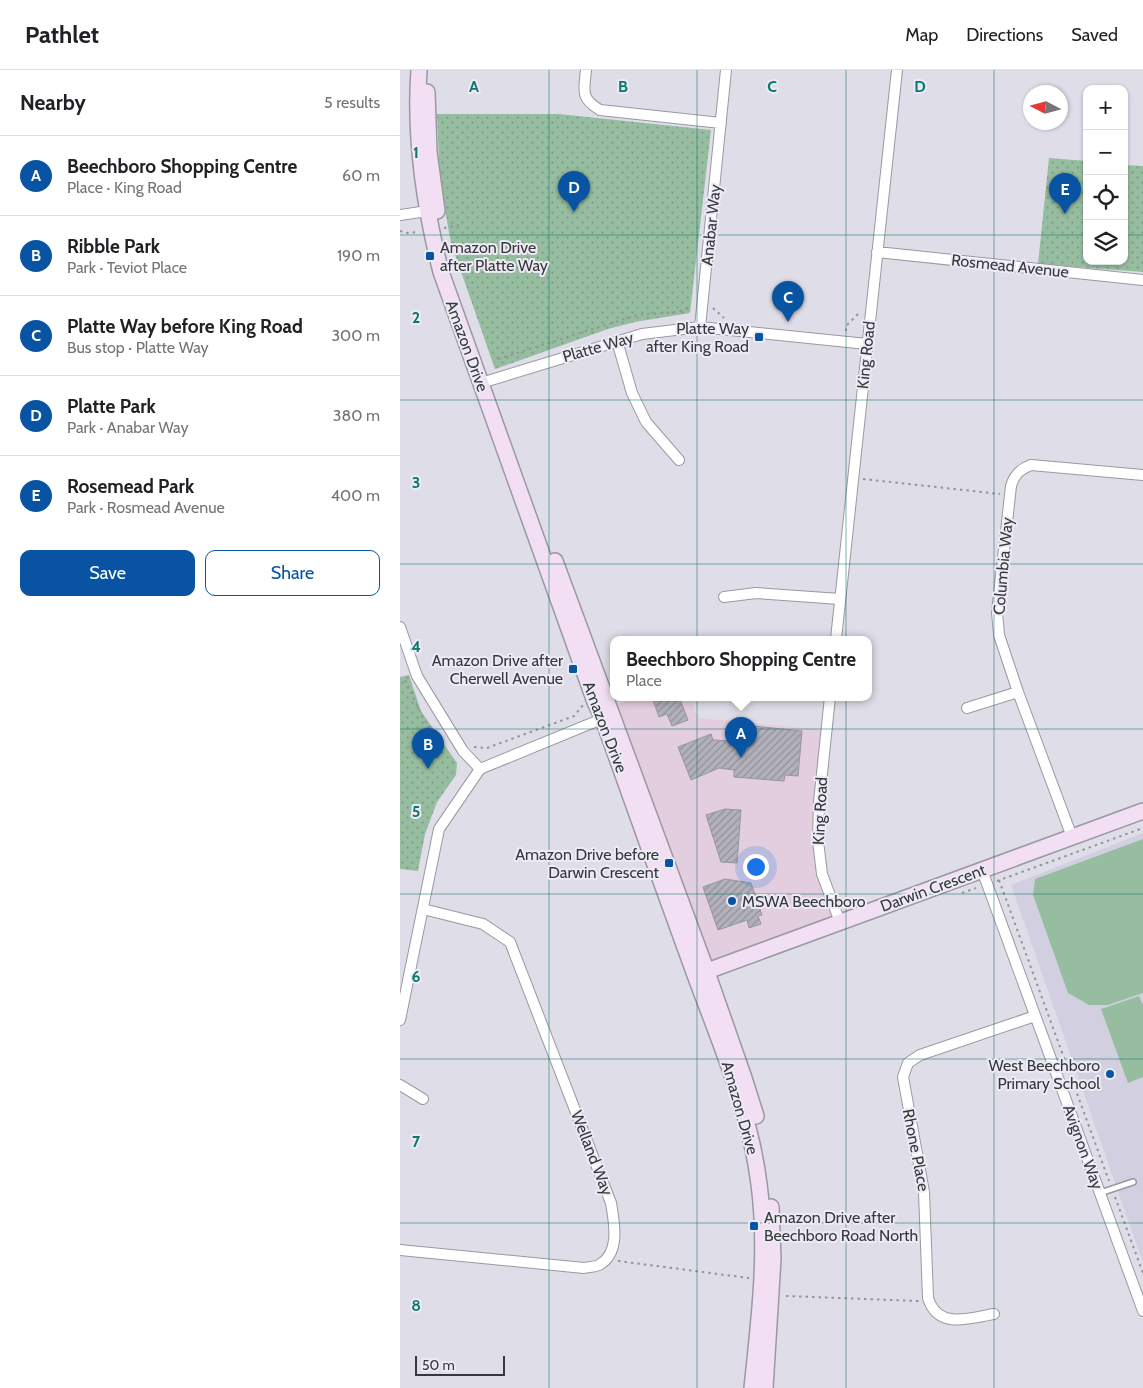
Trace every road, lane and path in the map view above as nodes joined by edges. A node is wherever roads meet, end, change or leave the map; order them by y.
1 (418, 70) edge
2 (428, 70) edge
3 (586, 70) edge
4 (726, 70) edge
5 (897, 70) edge
6 (721, 123) junction
7 (431, 210) junction
8 (400, 215) edge
9 (877, 252) junction
10 (1143, 280) edge
11 (860, 313) dead end
12 (700, 327) junction
13 (616, 341) junction
14 (845, 342) junction
15 (867, 344) junction
16 (485, 381) junction
17 (679, 460) dead end
18 (1143, 475) edge
19 (852, 478) junction
20 (1010, 496) junction
21 (724, 597) dead end
22 (840, 599) junction
23 (400, 627) edge
24 (836, 636) edge
25 (405, 680) dead end
26 (1018, 692) junction
27 (830, 701) edge
28 (595, 702) junction
29 (967, 708) dead end
30 (607, 717) junction
31 (464, 751) junction
32 (480, 769) junction
33 (1143, 811) edge
34 (1143, 828) edge
35 (1072, 837) junction
36 (982, 870) junction
37 (422, 908) junction
38 (840, 922) junction
39 (701, 974) junction
40 (1035, 1016) junction
41 (400, 1020) edge
42 (400, 1085) edge
43 (423, 1099) dead end
44 (1133, 1182) dead end
45 (1112, 1189) junction
46 (1100, 1193) junction
47 (400, 1250) edge
48 (609, 1256) junction
49 (1143, 1273) edge
50 (762, 1279) junction
51 (786, 1296) dead end
52 (928, 1298) junction
53 (1143, 1311) edge
54 (994, 1314) dead end
55 (752, 1388) edge
56 (765, 1388) edge

1 - 7 street, Amazon Drive
2 - 7 street, Amazon Drive
3 - 6 street
4 - 6 street, Anabar Way
5 - 9 street, King Road
6 - 12 street, Anabar Way
7 - 8 street
7 - 16 street, Amazon Drive
9 - 10 street, Rosmead Avenue
9 - 15 street, King Road
11 - 14 path
12 - 13 street, Platte Way
12 - 14 street, Platte Way
13 - 16 street, Platte Way
13 - 17 street
14 - 15 street, Platte Way
15 - 19 street, King Road
16 - 28 street, Amazon Drive
16 - 30 street, Amazon Drive
18 - 20 street, Columbia Way
19 - 20 path
19 - 22 street, King Road
20 - 26 street, Columbia Way
21 - 22 street
22 - 24 street, King Road
23 - 31 street
25 - 31 path
26 - 29 street
26 - 35 street, Columbia Way
27 - 38 street, King Road
28 - 30 street, Amazon Drive
28 - 31 path
30 - 32 street
30 - 39 street, Amazon Drive
31 - 32 street
32 - 37 street
33 - 35 street, Darwin Crescent
34 - 45 path
35 - 36 street, Darwin Crescent
36 - 38 street, Darwin Crescent
36 - 40 street, Avignon Way
37 - 41 street
37 - 48 street, Welland Way
38 - 39 street, Darwin Crescent
39 - 50 street, Amazon Drive
39 - 56 street, Amazon Drive
40 - 46 street, Avignon Way
40 - 52 street, Rhone Place
42 - 43 street
44 - 45 lane
45 - 46 lane
45 - 49 path
46 - 53 street, Avignon Way
47 - 48 street
48 - 50 path
50 - 55 street, Amazon Drive
51 - 52 path
52 - 54 street

